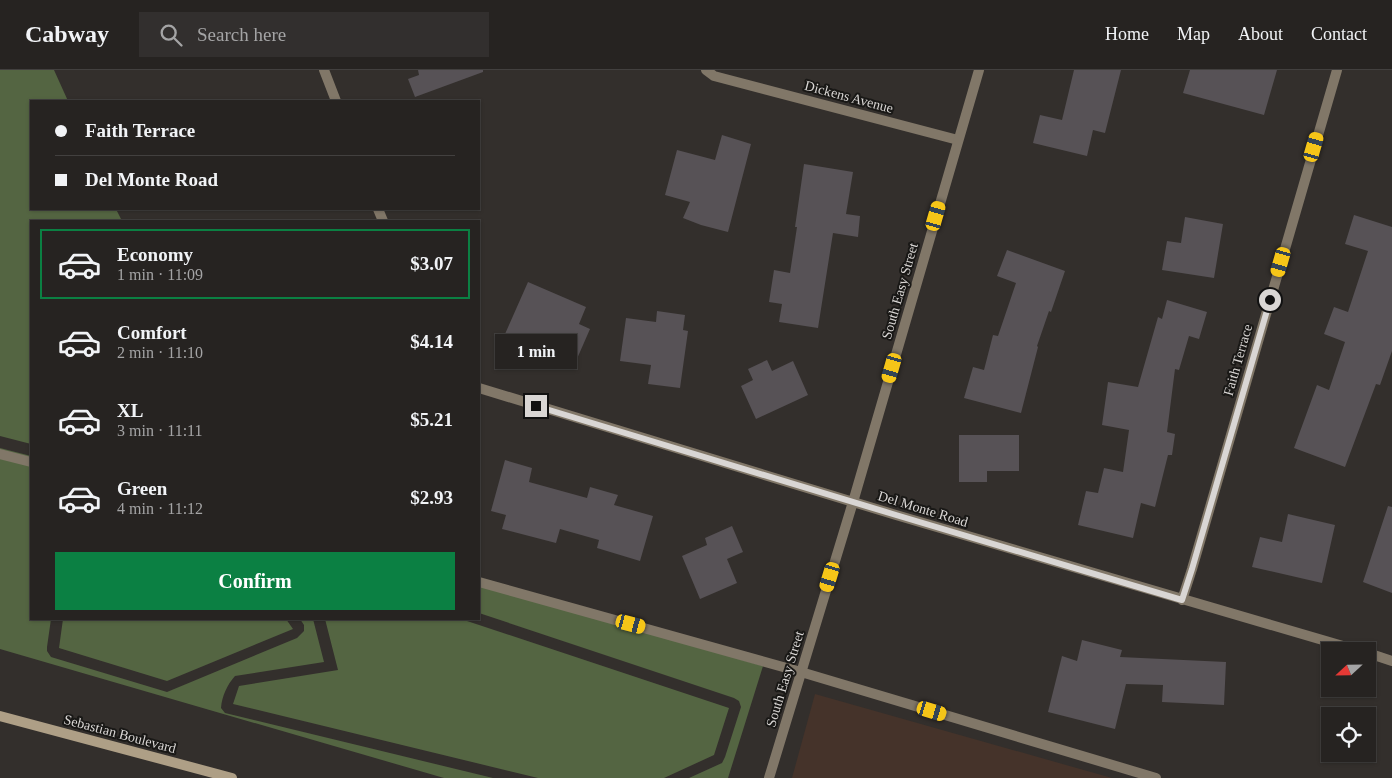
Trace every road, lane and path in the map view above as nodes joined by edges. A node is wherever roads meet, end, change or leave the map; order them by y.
1 (324, 70) edge
2 (706, 70) edge
3 (979, 70) edge
4 (1337, 70) edge
5 (336, 100) edge
6 (958, 140) junction
7 (480, 388) edge
8 (0, 454) edge
9 (30, 462) edge
10 (853, 502) junction
11 (480, 582) edge
12 (1182, 600) junction
13 (1329, 642) edge
14 (1376, 656) edge
15 (1392, 661) edge
16 (802, 672) junction
17 (0, 716) edge
18 (232, 778) edge
19 (769, 778) edge
20 (1156, 778) edge

1 - 5 street
2 - 6 street, Dickens Avenue
3 - 6 street, South Easy Street
4 - 12 street, Faith Terrace
6 - 10 street, South Easy Street
7 - 10 street, Del Monte Road
8 - 9 street
10 - 12 street, Del Monte Road
10 - 16 street, South Easy Street
11 - 16 street
12 - 13 street, Del Monte Road
14 - 15 street
16 - 19 street, South Easy Street
16 - 20 street
17 - 18 main road, Sebastian Boulevard

